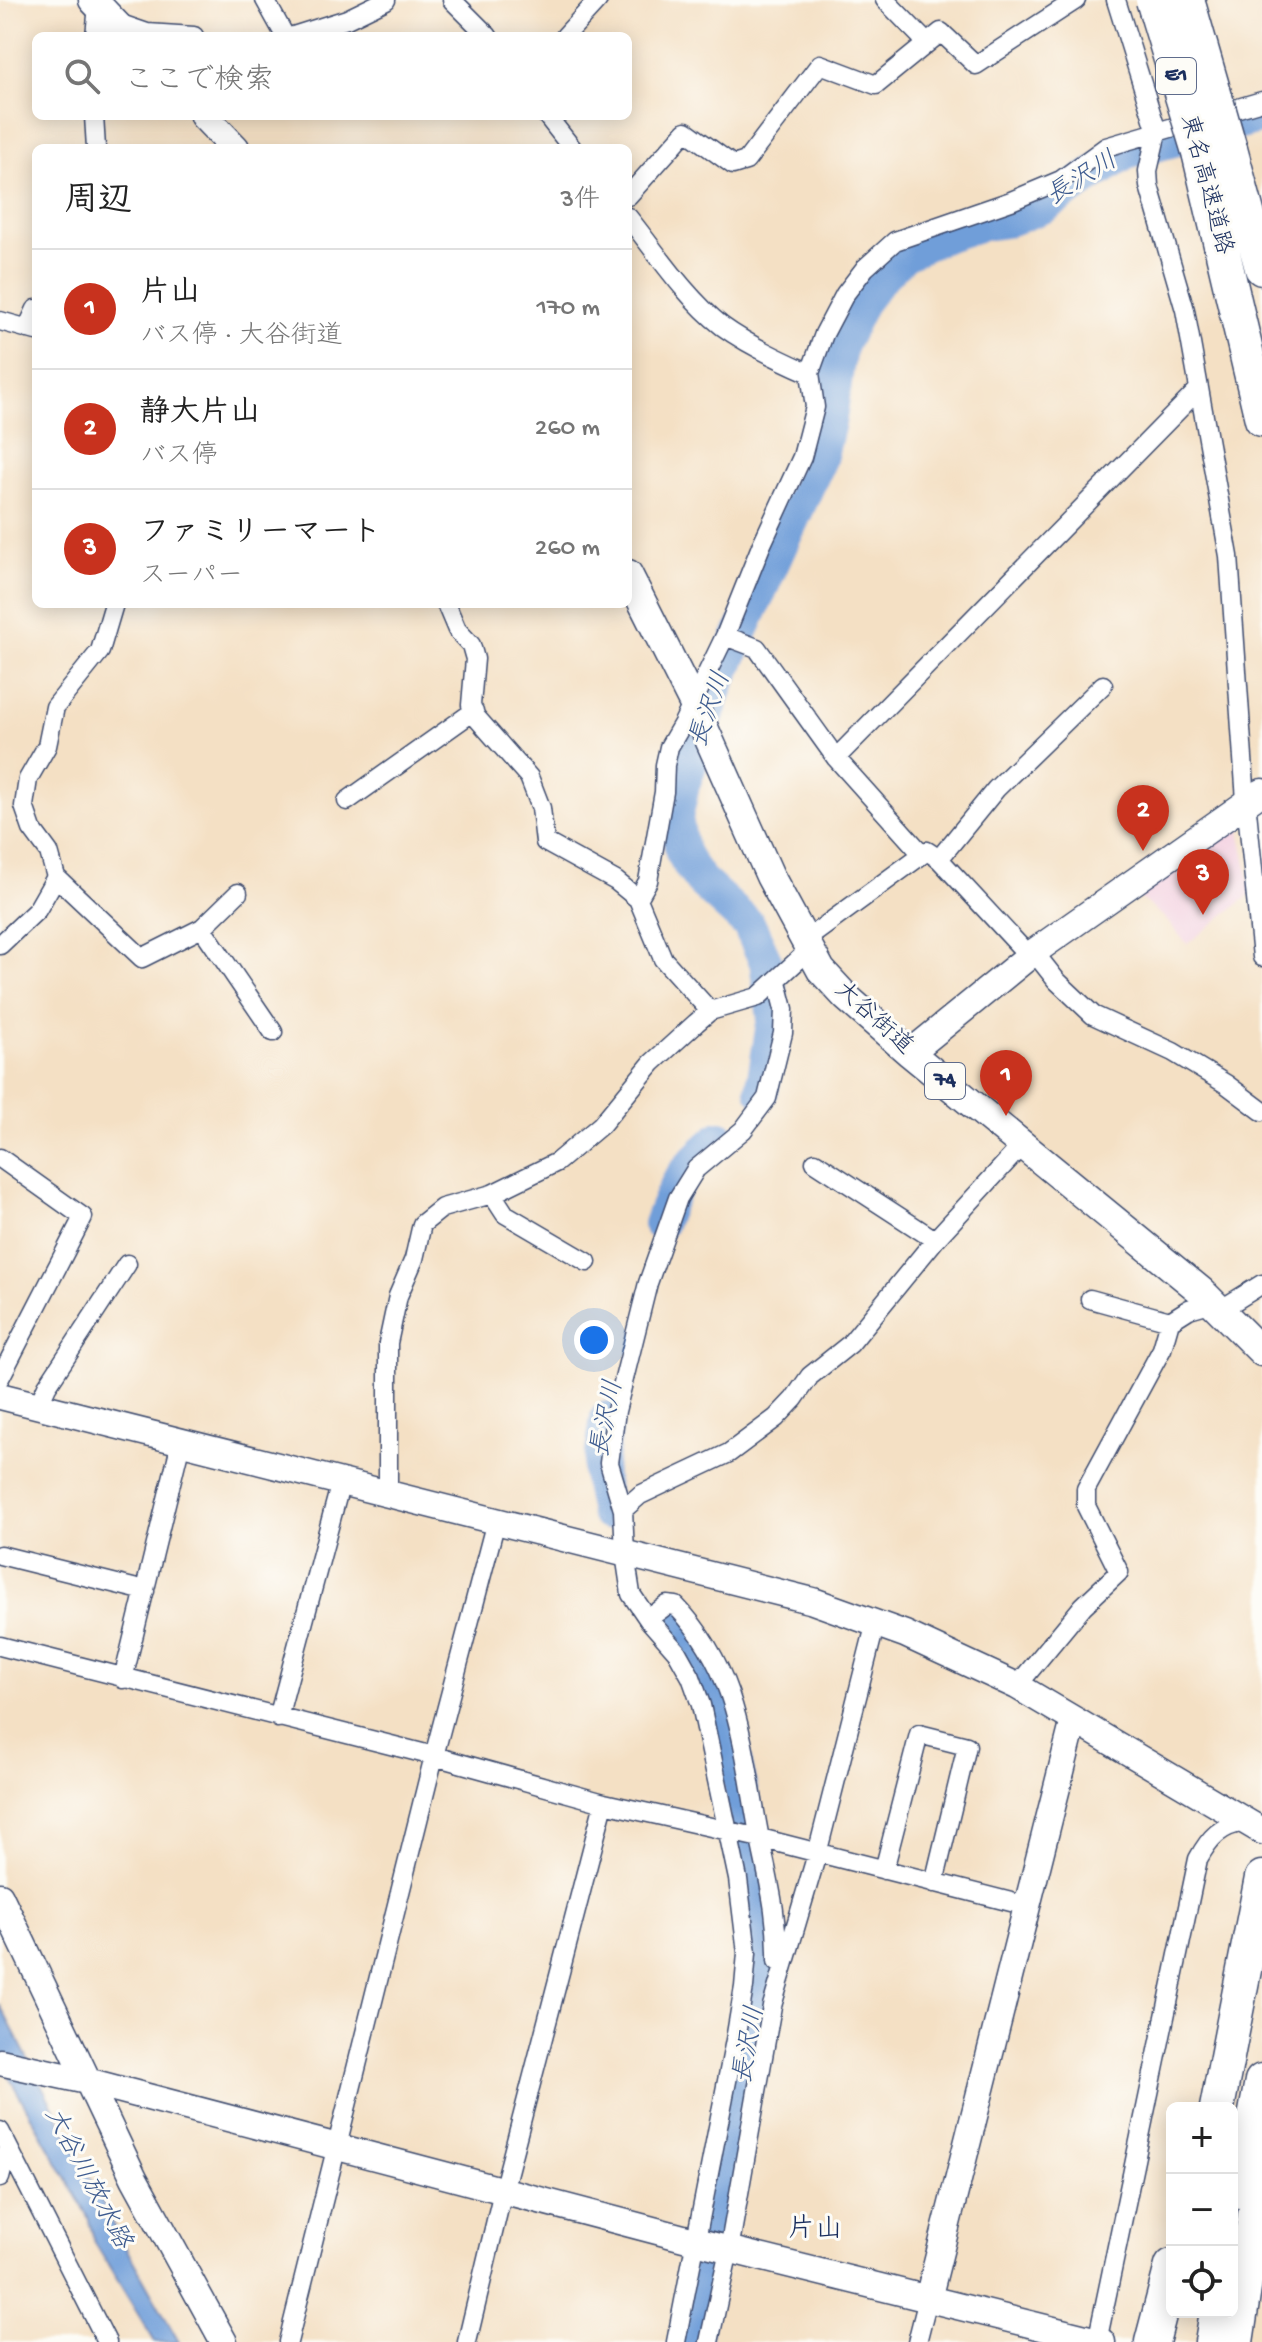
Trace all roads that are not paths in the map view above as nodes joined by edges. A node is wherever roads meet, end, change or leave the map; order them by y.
1 (265, 0) edge
2 (386, 0) edge
3 (452, 0) edge
4 (598, 0) edge
5 (885, 0) edge
6 (1076, 0) edge
7 (1116, 0) edge
8 (1153, 0) edge
9 (1187, 0) edge
10 (105, 20) edge
11 (144, 32) edge
12 (283, 32) edge
13 (306, 32) edge
14 (484, 32) edge
15 (569, 32) edge
16 (926, 42) junction
17 (1262, 101) edge
18 (94, 120) edge
19 (208, 120) edge
20 (550, 120) edge
21 (1156, 133) junction
22 (96, 144) edge
23 (231, 144) edge
24 (569, 144) edge
25 (1214, 150) junction
26 (632, 192) edge
27 (632, 222) edge
28 (1262, 268) edge
29 (0, 322) edge
30 (31, 330) edge
31 (810, 373) junction
32 (1199, 389) junction
33 (1262, 419) edge
34 (632, 582) edge
35 (113, 608) edge
36 (448, 608) edge
37 (726, 636) junction
38 (1103, 685) dead end
39 (692, 702) junction
40 (474, 711) junction
41 (836, 758) junction
42 (1254, 796) edge
43 (347, 801) dead end
44 (930, 857) junction
45 (56, 877) junction
46 (238, 893) dead end
47 (638, 899) junction
48 (202, 928) junction
49 (0, 945) edge
50 (807, 946) junction
51 (1032, 954) junction
52 (1262, 957) edge
53 (777, 983) junction
54 (710, 1011) junction
55 (273, 1032) dead end
56 (910, 1053) junction
57 (1262, 1111) edge
58 (1023, 1144) junction
59 (0, 1158) edge
60 (815, 1162) dead end
61 (492, 1194) junction
62 (935, 1240) junction
63 (587, 1262) dead end
64 (127, 1264) dead end
65 (1262, 1284) edge
66 (1090, 1299) dead end
67 (1216, 1306) junction
68 (1170, 1321) junction
69 (1262, 1352) edge
70 (0, 1378) edge
71 (0, 1396) edge
72 (38, 1406) junction
73 (181, 1442) junction
74 (341, 1482) junction
75 (388, 1493) junction
76 (623, 1510) junction
77 (496, 1521) junction
78 (625, 1554) junction
79 (0, 1555) edge
80 (145, 1591) junction
81 (648, 1619) junction
82 (876, 1622) junction
83 (0, 1646) edge
84 (123, 1679) junction
85 (1017, 1686) junction
86 (278, 1718) junction
87 (1074, 1720) junction
88 (434, 1756) junction
89 (604, 1803) junction
90 (1253, 1826) edge
91 (727, 1830) junction
92 (760, 1838) junction
93 (817, 1854) junction
94 (884, 1870) junction
95 (1262, 1878) edge
96 (934, 1883) junction
97 (0, 1896) edge
98 (1027, 1906) junction
99 (772, 2006) junction
100 (0, 2062) edge
101 (87, 2081) junction
102 (1262, 2081) edge
103 (1217, 2102) edge
104 (4, 2139) edge
105 (337, 2148) junction
106 (1262, 2168) edge
107 (0, 2178) edge
108 (503, 2191) junction
109 (1238, 2206) edge
110 (712, 2246) junction
111 (1166, 2289) edge
112 (928, 2299) junction
113 (1173, 2318) edge
114 (1216, 2318) edge
115 (107, 2342) edge
116 (224, 2342) edge
117 (288, 2342) edge
118 (467, 2342) edge
119 (676, 2342) edge
120 (709, 2342) edge
121 (917, 2342) edge
122 (1099, 2342) edge
123 (1152, 2342) edge
124 (1168, 2342) edge
125 (1212, 2342) edge
126 (1236, 2342) edge

1 - 12 street
2 - 13 street
3 - 14 street
4 - 15 street
5 - 16 street
6 - 16 street
7 - 21 street
8 - 25 highway, 東名高速道路 / E1, bridge
9 - 25 highway, 東名高速道路 / E1, bridge
10 - 11 street
16 - 26 street
17 - 21 street
18 - 22 street
19 - 23 main road
20 - 24 street
21 - 31 street
21 - 32 street
25 - 28 highway, 東名高速道路 / E1
25 - 33 highway, 東名高速道路 / E1
27 - 31 street
29 - 30 street
31 - 37 street
32 - 41 street
32 - 42 street
34 - 39 main road, 大谷街道 / 74
35 - 45 street
36 - 40 street
37 - 39 street
37 - 41 street
38 - 44 street
39 - 47 street
39 - 50 main road, 大谷街道 / 74
40 - 43 street
40 - 47 street
41 - 44 street
42 - 51 street
42 - 52 street
44 - 50 street
44 - 51 street
45 - 48 street
45 - 49 street
46 - 48 street
47 - 54 street
48 - 55 street
50 - 53 street
50 - 56 main road, 大谷街道 / 74
51 - 56 street
51 - 57 street
53 - 54 street
53 - 76 street
54 - 61 street
56 - 58 main road, 大谷街道 / 74
58 - 62 street
58 - 67 main road, 大谷街道 / 74
59 - 70 street
60 - 62 street
61 - 63 street
61 - 75 street
62 - 76 street
64 - 72 street
65 - 67 street
66 - 68 street
67 - 68 street
67 - 69 main road, 大谷街道 / 74
68 - 85 street
71 - 72 street
72 - 73 street
73 - 74 street
73 - 80 street
74 - 75 street
74 - 86 street
75 - 77 street
76 - 78 street
77 - 78 street
77 - 88 street
78 - 81 street
78 - 82 street
79 - 80 street
80 - 84 street
81 - 91 street
81 - 92 street
82 - 85 street
82 - 93 street
83 - 84 street
84 - 86 street
85 - 87 street
86 - 88 street
87 - 90 street
87 - 98 street
88 - 89 street
88 - 105 street
89 - 91 street
89 - 108 street
90 - 122 street
91 - 92 street
91 - 110 street
92 - 93 street
92 - 99 street
93 - 94 street
93 - 99 street
94 - 96 street
94 - 96 street
95 - 103 highway
96 - 98 street
97 - 101 street
98 - 112 street
99 - 110 street
100 - 101 street
101 - 105 street
101 - 116 street
102 - 109 highway
104 - 107 street
104 - 115 street
105 - 108 street
105 - 117 street
106 - 126 highway
108 - 110 street
108 - 118 street
110 - 112 street
110 - 119 street
110 - 120 street
111 - 123 highway
112 - 121 street
112 - 122 street
113 - 124 highway
114 - 125 highway

